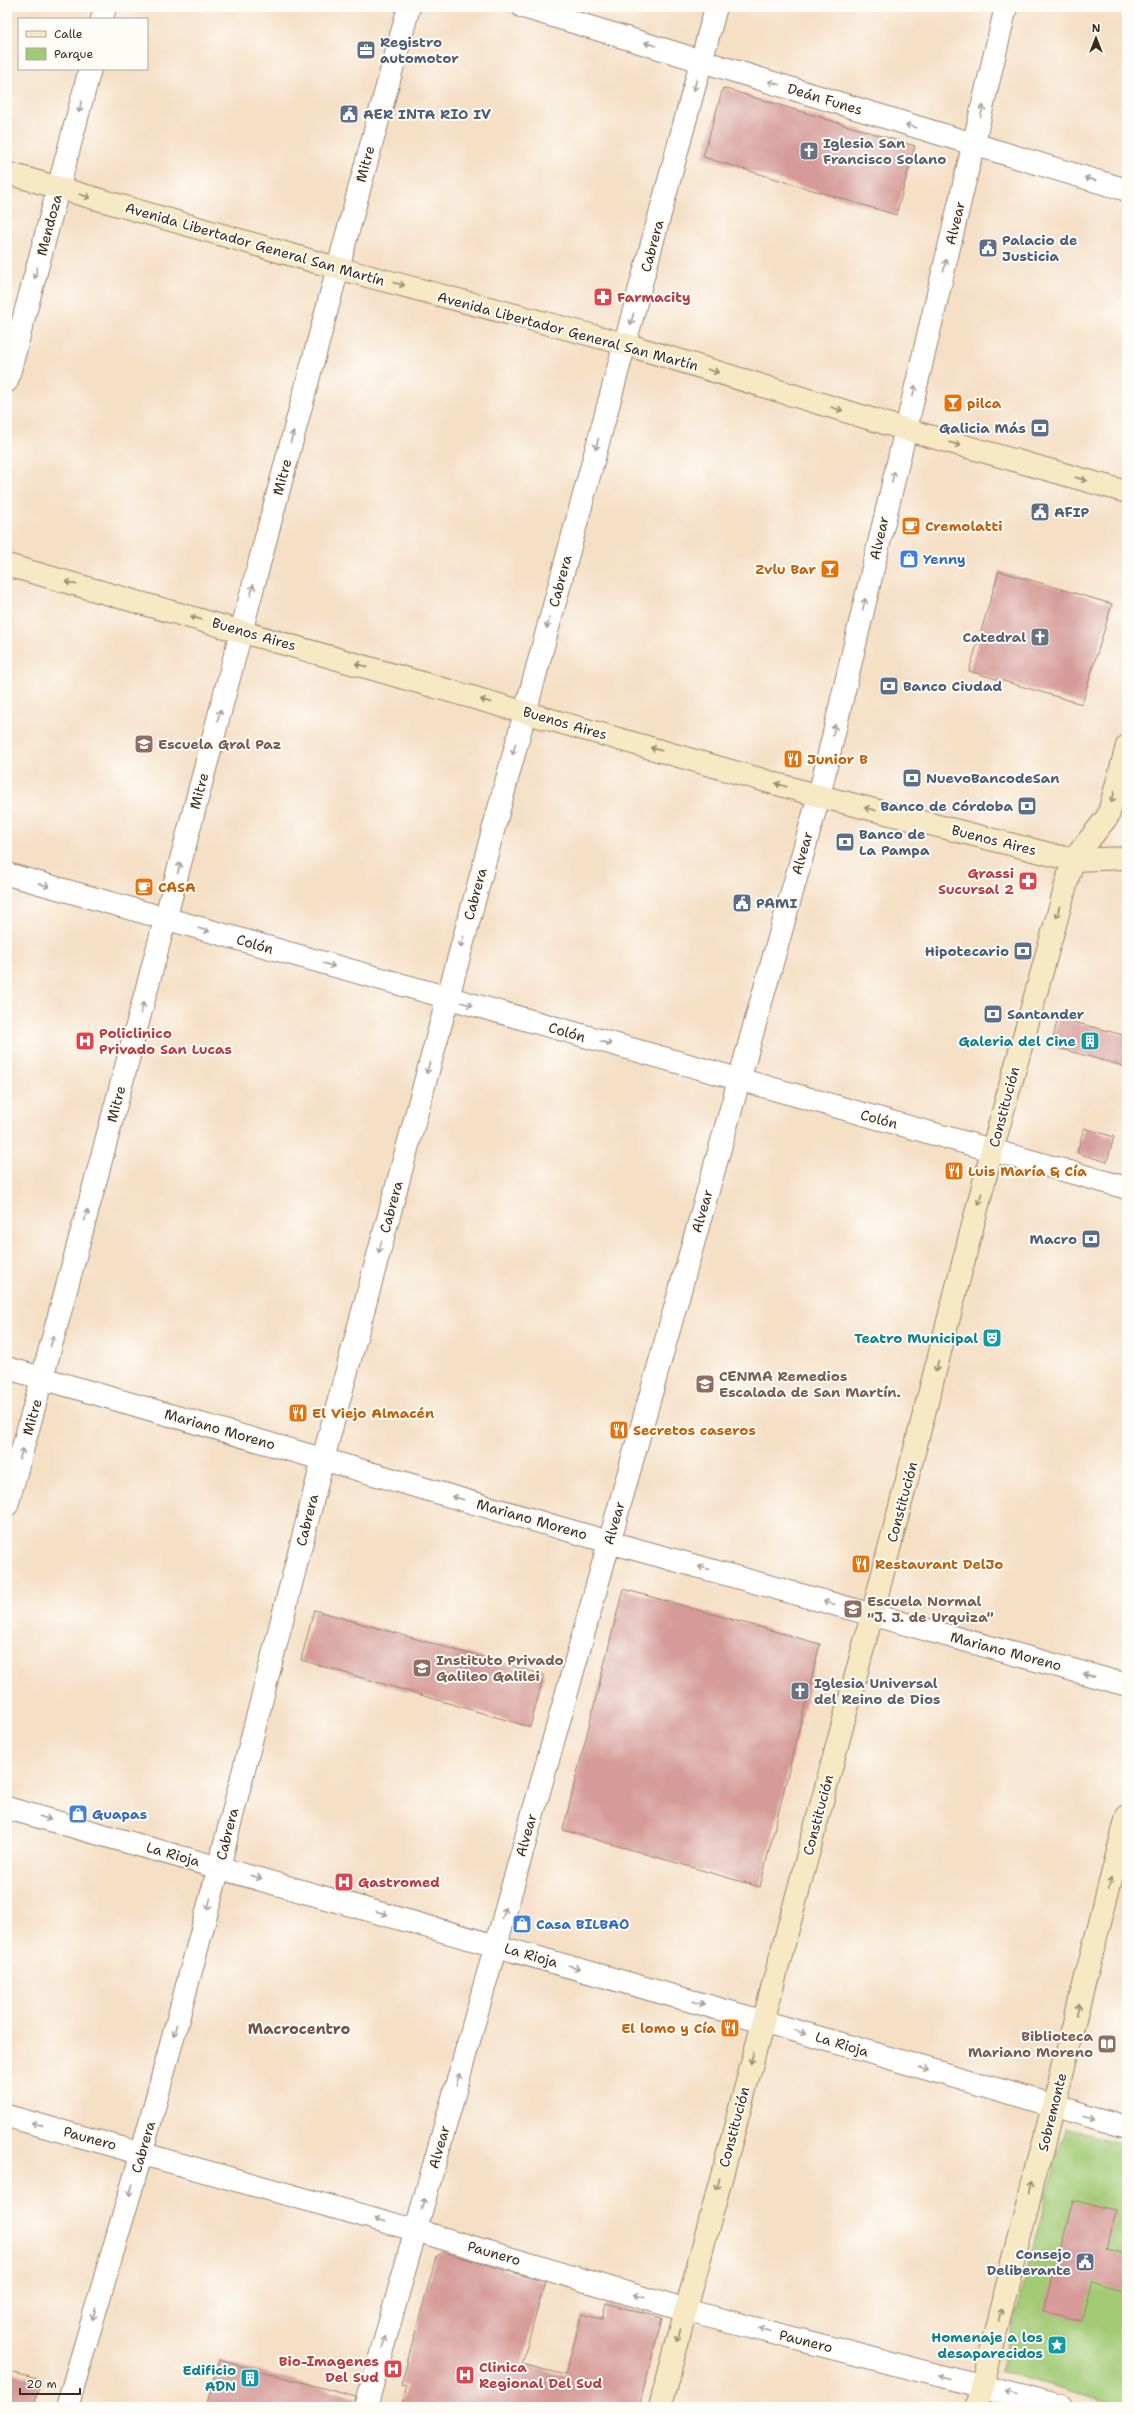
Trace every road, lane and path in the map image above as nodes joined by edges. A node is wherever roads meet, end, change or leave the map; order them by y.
1 (105, 7) edge
2 (409, 7) edge
3 (523, 7) edge
4 (716, 7) edge
5 (1006, 7) edge
6 (102, 18) edge
7 (702, 60) junction
8 (90, 70) edge
9 (974, 146) junction
10 (7, 173) edge
11 (59, 189) junction
12 (1127, 190) edge
13 (337, 268) junction
14 (625, 344) junction
15 (7, 381) edge
16 (904, 429) junction
17 (1127, 492) edge
18 (7, 565) edge
19 (241, 630) junction
20 (524, 712) junction
21 (1127, 746) edge
22 (818, 796) junction
23 (1127, 858) edge
24 (1073, 860) junction
25 (7, 874) edge
26 (166, 920) junction
27 (447, 998) junction
28 (738, 1080) junction
29 (992, 1150) junction
30 (1127, 1188) edge
31 (7, 1368) edge
32 (42, 1378) junction
33 (323, 1459) junction
34 (7, 1505) edge
35 (609, 1542) junction
36 (872, 1615) junction
37 (1127, 1685) edge
38 (7, 1808) edge
39 (1127, 1816) edge
40 (219, 1867) junction
41 (495, 1945) junction
42 (762, 2020) junction
43 (1053, 2107) junction
44 (7, 2116) edge
45 (1127, 2127) edge
46 (142, 2152) junction
47 (415, 2230) junction
48 (684, 2310) junction
49 (982, 2386) junction
50 (67, 2407) edge
51 (366, 2407) edge
52 (660, 2407) edge
53 (976, 2407) edge
54 (1061, 2407) edge

1 - 6 street
2 - 13 street, Mitre
7 -> 3 street, Deán Funes
4 - 7 street, Cabrera
9 -> 5 street, Alvear
9 -> 7 street, Deán Funes
7 -> 14 street, Cabrera
8 -> 11 street, Mendoza
12 -> 9 street, Deán Funes
16 -> 9 street, Alvear
10 - 11 main road, Avenida Libertador General San Martín
11 -> 13 main road, Avenida Libertador General San Martín
11 -> 15 street, Mendoza
13 -> 14 main road, Avenida Libertador General San Martín
19 -> 13 street, Mitre
14 -> 16 main road, Avenida Libertador General San Martín
14 -> 20 street, Cabrera
16 -> 17 main road, Avenida Libertador General San Martín
22 -> 16 street, Alvear
19 -> 18 main road, Buenos Aires
20 -> 19 main road, Buenos Aires
26 -> 19 street, Mitre
22 -> 20 main road, Buenos Aires
20 -> 27 street, Cabrera
21 -> 24 main road, Constitución
24 -> 22 main road, Buenos Aires
22 - 28 street, Alvear
23 - 24 main road, Buenos Aires
24 -> 29 main road, Constitución
25 -> 26 street, Colón
26 -> 27 street, Colón
32 -> 26 street, Mitre
27 -> 28 street, Colón
27 -> 33 street, Cabrera
28 - 29 street, Colón
28 - 35 street, Alvear
29 - 30 street, Colón
29 -> 36 main road, Constitución
31 - 32 street, Mariano Moreno
32 - 33 street, Mariano Moreno
34 -> 32 street, Mitre
35 -> 33 street, Mariano Moreno
33 - 40 street, Cabrera
36 -> 35 street, Mariano Moreno
41 -> 35 street, Alvear
37 -> 36 street, Mariano Moreno
36 - 42 main road, Constitución
38 -> 40 street, La Rioja
43 -> 39 main road, Sobremonte
40 -> 41 street, La Rioja
40 -> 46 street, Cabrera
41 -> 42 street, La Rioja
47 -> 41 street, Alvear
42 -> 43 street, La Rioja
42 -> 48 main road, Constitución
43 -> 45 street, La Rioja
49 -> 43 main road, Sobremonte
46 -> 44 street, Paunero
47 -> 46 street, Paunero
46 -> 50 street, Cabrera
48 -> 47 street, Paunero
51 -> 47 street, Alvear
49 -> 48 street, Paunero
48 -> 52 main road, Constitución
49 - 53 main road, Sobremonte
54 -> 49 street, Paunero

